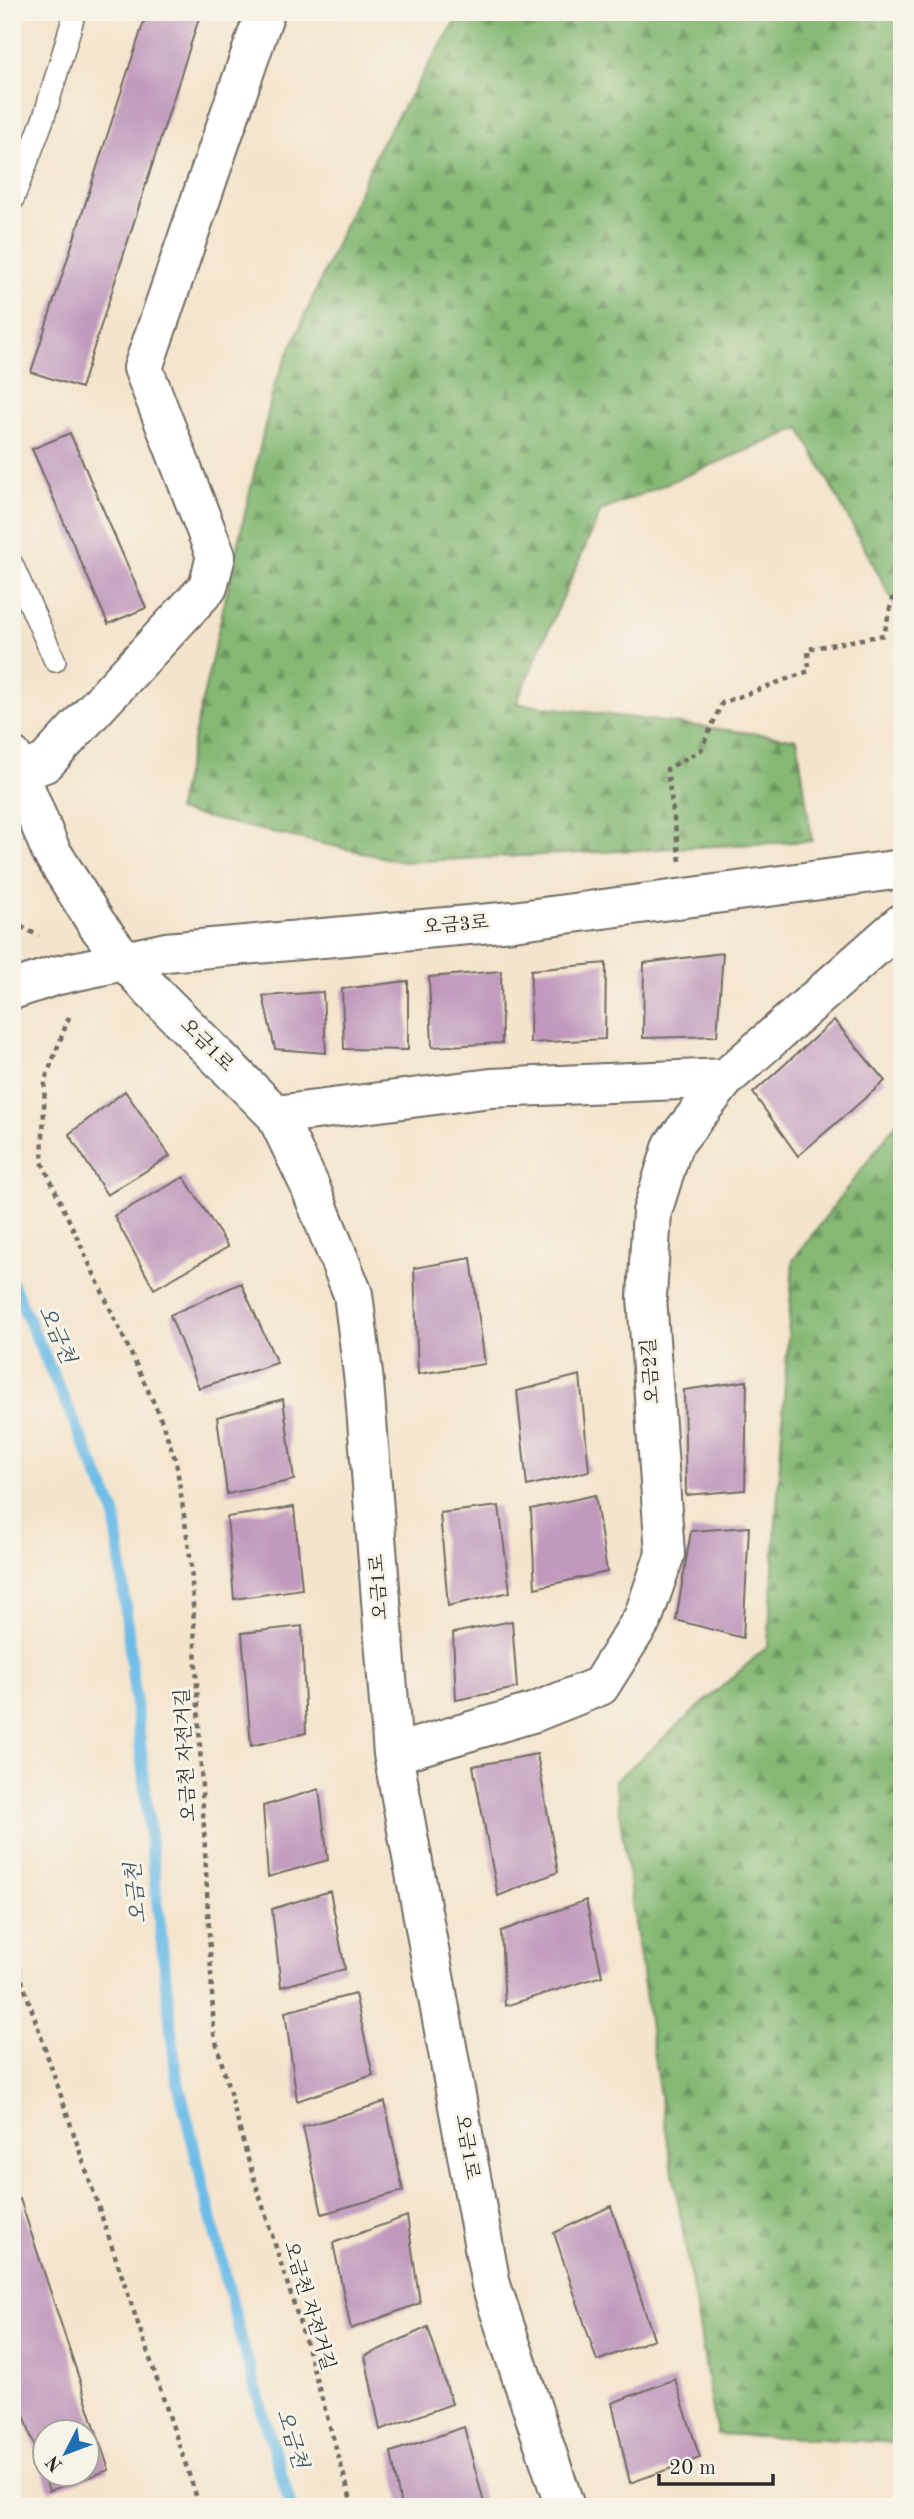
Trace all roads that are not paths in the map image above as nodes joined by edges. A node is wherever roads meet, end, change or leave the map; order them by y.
1 (75, 12) edge
2 (265, 12) edge
3 (12, 202) edge
4 (12, 564) edge
5 (55, 661) dead end
6 (16, 764) edge
7 (902, 869) edge
8 (902, 923) edge
9 (125, 961) junction
10 (12, 990) edge
11 (726, 1078) junction
12 (276, 1115) junction
13 (393, 1754) junction
14 (565, 2507) edge

1 - 3 lane
2 - 6 street
4 - 5 lane
6 - 9 street, 오금1로
7 - 9 street, 오금3로
8 - 11 street, 오금2길
9 - 10 street, 오금3로
9 - 12 street, 오금1로
11 - 12 street
11 - 13 street, 오금2길
12 - 13 street, 오금1로
13 - 14 street, 오금1로

